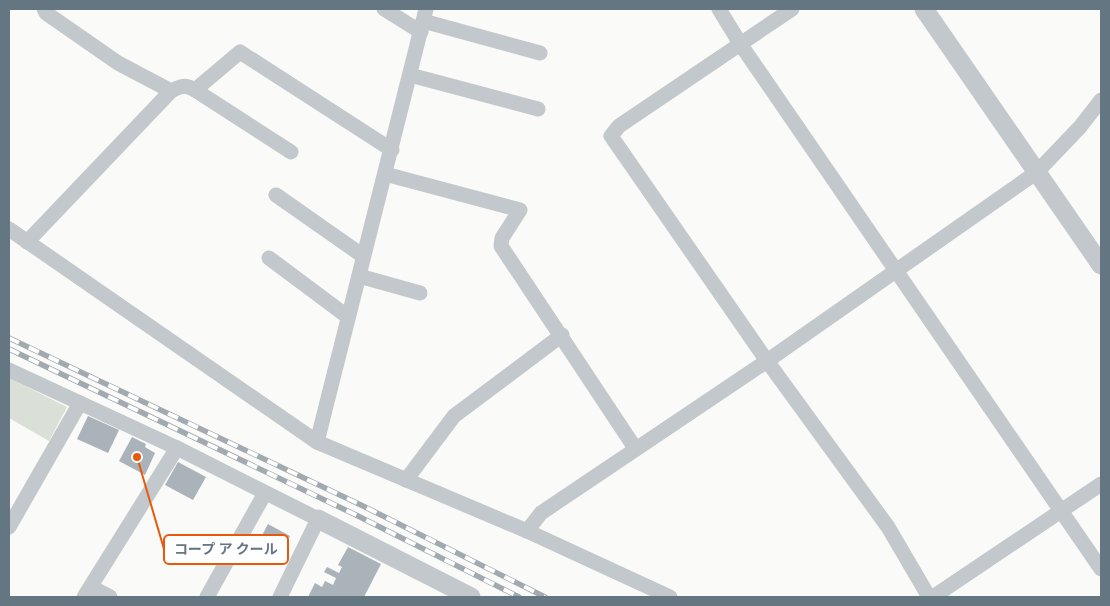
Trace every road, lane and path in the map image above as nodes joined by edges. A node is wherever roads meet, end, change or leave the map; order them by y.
1 (44, 9) edge
2 (384, 9) edge
3 (719, 9) edge
4 (924, 9) edge
5 (787, 10) edge
6 (423, 21) edge
7 (741, 45) junction
8 (540, 53) dead end
9 (410, 75) junction
10 (195, 90) junction
11 (171, 91) junction
12 (1101, 100) edge
13 (538, 109) dead end
14 (392, 150) junction
15 (291, 152) dead end
16 (1037, 172) junction
17 (385, 174) junction
18 (276, 194) dead end
19 (9, 229) edge
20 (27, 242) junction
21 (363, 256) junction
22 (269, 258) dead end
23 (1101, 265) edge
24 (896, 271) junction
25 (359, 276) junction
26 (420, 293) dead end
27 (348, 317) junction
28 (562, 335) junction
29 (767, 360) junction
30 (9, 370) edge
31 (80, 403) junction
32 (317, 442) junction
33 (176, 448) junction
34 (635, 448) junction
35 (406, 480) junction
36 (1101, 484) edge
37 (265, 493) junction
38 (1061, 512) junction
39 (318, 519) junction
40 (9, 527) edge
41 (527, 531) junction
42 (1101, 570) edge
43 (88, 592) edge
44 (110, 597) edge
45 (207, 597) edge
46 (280, 597) edge
47 (469, 597) edge
48 (670, 597) edge
49 (929, 597) edge
50 (933, 597) edge

1 - 11 street
2 - 6 street
3 - 7 street
4 - 16 street
5 - 7 street
6 - 8 street
6 - 9 street
7 - 24 street
7 - 29 street
9 - 13 street
9 - 14 street
10 - 11 street
10 - 14 street
10 - 15 street
11 - 20 street
12 - 16 street
14 - 17 street
16 - 23 street
16 - 24 street
17 - 21 street
17 - 28 street
18 - 21 street
19 - 20 street
20 - 32 street
21 - 25 street
22 - 27 street
24 - 29 street
24 - 38 street
25 - 26 street
25 - 27 street
27 - 32 street
28 - 34 street
28 - 35 street
29 - 34 street
29 - 49 street
30 - 31 street
31 - 33 street
31 - 40 street
32 - 35 street
33 - 37 street
33 - 43 street
34 - 41 street
35 - 41 street
36 - 38 street
37 - 39 street
37 - 45 street
38 - 42 street
38 - 50 street
39 - 46 street
39 - 47 street
41 - 48 street
43 - 44 street

